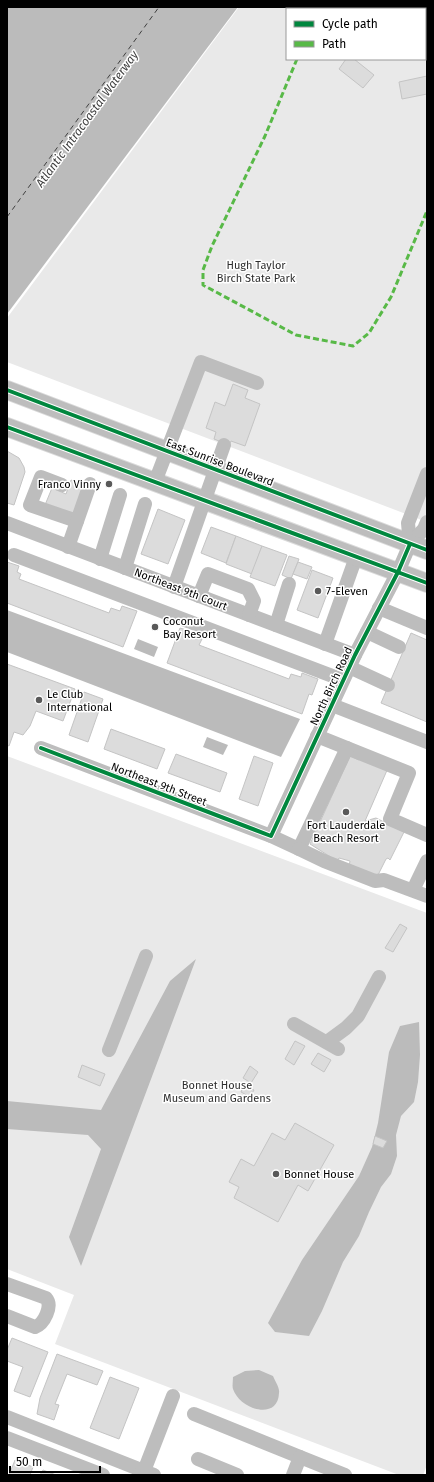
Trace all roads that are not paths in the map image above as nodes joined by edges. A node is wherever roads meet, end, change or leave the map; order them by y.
1 (257, 383) dead end
2 (7, 390) edge
3 (7, 427) edge
4 (224, 445) dead end
5 (167, 451) junction
6 (215, 469) junction
7 (427, 474) edge
8 (155, 482) junction
9 (90, 484) dead end
10 (62, 485) dead end
11 (120, 495) dead end
12 (203, 500) junction
13 (145, 504) dead end
14 (77, 522) junction
15 (427, 522) edge
16 (7, 523) edge
17 (410, 544) junction
18 (68, 546) junction
19 (427, 550) edge
20 (14, 554) dead end
21 (356, 557) junction
22 (100, 559) junction
23 (125, 568) junction
24 (398, 572) junction
25 (290, 584) dead end
26 (427, 584) edge
27 (174, 587) junction
28 (199, 596) junction
29 (380, 608) junction
30 (249, 615) junction
31 (276, 625) junction
32 (427, 628) edge
33 (367, 632) junction
34 (325, 644) junction
35 (399, 647) dead end
36 (349, 668) junction
37 (388, 685) dead end
38 (332, 705) junction
39 (317, 736) junction
40 (427, 742) edge
41 (41, 748) dead end
42 (347, 748) junction
43 (427, 835) edge
44 (271, 836) junction
45 (299, 849) junction
46 (427, 861) edge
47 (413, 890) junction
48 (427, 896) edge
49 (146, 956) dead end
50 (379, 977) dead end
51 (294, 1024) dead end
52 (109, 1050) dead end
53 (7, 1284) edge
54 (7, 1316) edge
55 (173, 1396) dead end
56 (194, 1414) dead end
57 (7, 1417) edge
58 (50, 1434) junction
59 (7, 1438) edge
60 (44, 1452) junction
61 (300, 1457) junction
62 (198, 1459) dead end
63 (145, 1474) edge
64 (103, 1475) edge
65 (237, 1475) edge
66 (293, 1475) edge
67 (345, 1475) edge

1 - 5 street
2 - 5 main road, East Sunrise Boulevard
3 - 8 main road
4 - 6 street
5 - 6 main road, East Sunrise Boulevard
5 - 8 street
6 - 12 street
6 - 17 main road, East Sunrise Boulevard
7 - 17 street
8 - 12 main road
9 - 14 street
10 - 14 street
11 - 22 street
12 - 21 main road
12 - 27 street
13 - 23 street
14 - 18 street
15 - 17 street
16 - 18 street, Northeast 9th Court
17 - 19 main road, East Sunrise Boulevard
17 - 24 street, North Birch Road
18 - 22 street, Northeast 9th Court
20 - 36 street
21 - 24 main road
21 - 34 street
22 - 23 street, Northeast 9th Court
23 - 27 street, Northeast 9th Court
24 - 26 main road
24 - 29 street, North Birch Road
25 - 31 street
27 - 28 street, Northeast 9th Court
28 - 30 street, Northeast 9th Court
28 - 30 street
29 - 32 street
29 - 33 street, North Birch Road
30 - 31 street, Northeast 9th Court
31 - 34 street, Northeast 9th Court
33 - 35 street
33 - 36 street, North Birch Road
34 - 36 street, Northeast 9th Court
36 - 37 street
36 - 38 street, North Birch Road
38 - 39 street, North Birch Road
38 - 40 street
39 - 42 street
39 - 44 street, North Birch Road
41 - 44 street, Northeast 9th Street
42 - 43 street
42 - 45 street
44 - 45 street, Northeast 9th Street
45 - 47 street, Northeast 9th Street
46 - 47 street
47 - 48 street, Northeast 9th Street
49 - 52 street
50 - 51 street
53 - 54 street
55 - 63 street
56 - 61 street
57 - 58 street
58 - 60 street
58 - 63 street
59 - 60 street
60 - 64 street
61 - 66 street
61 - 67 street
62 - 65 street

